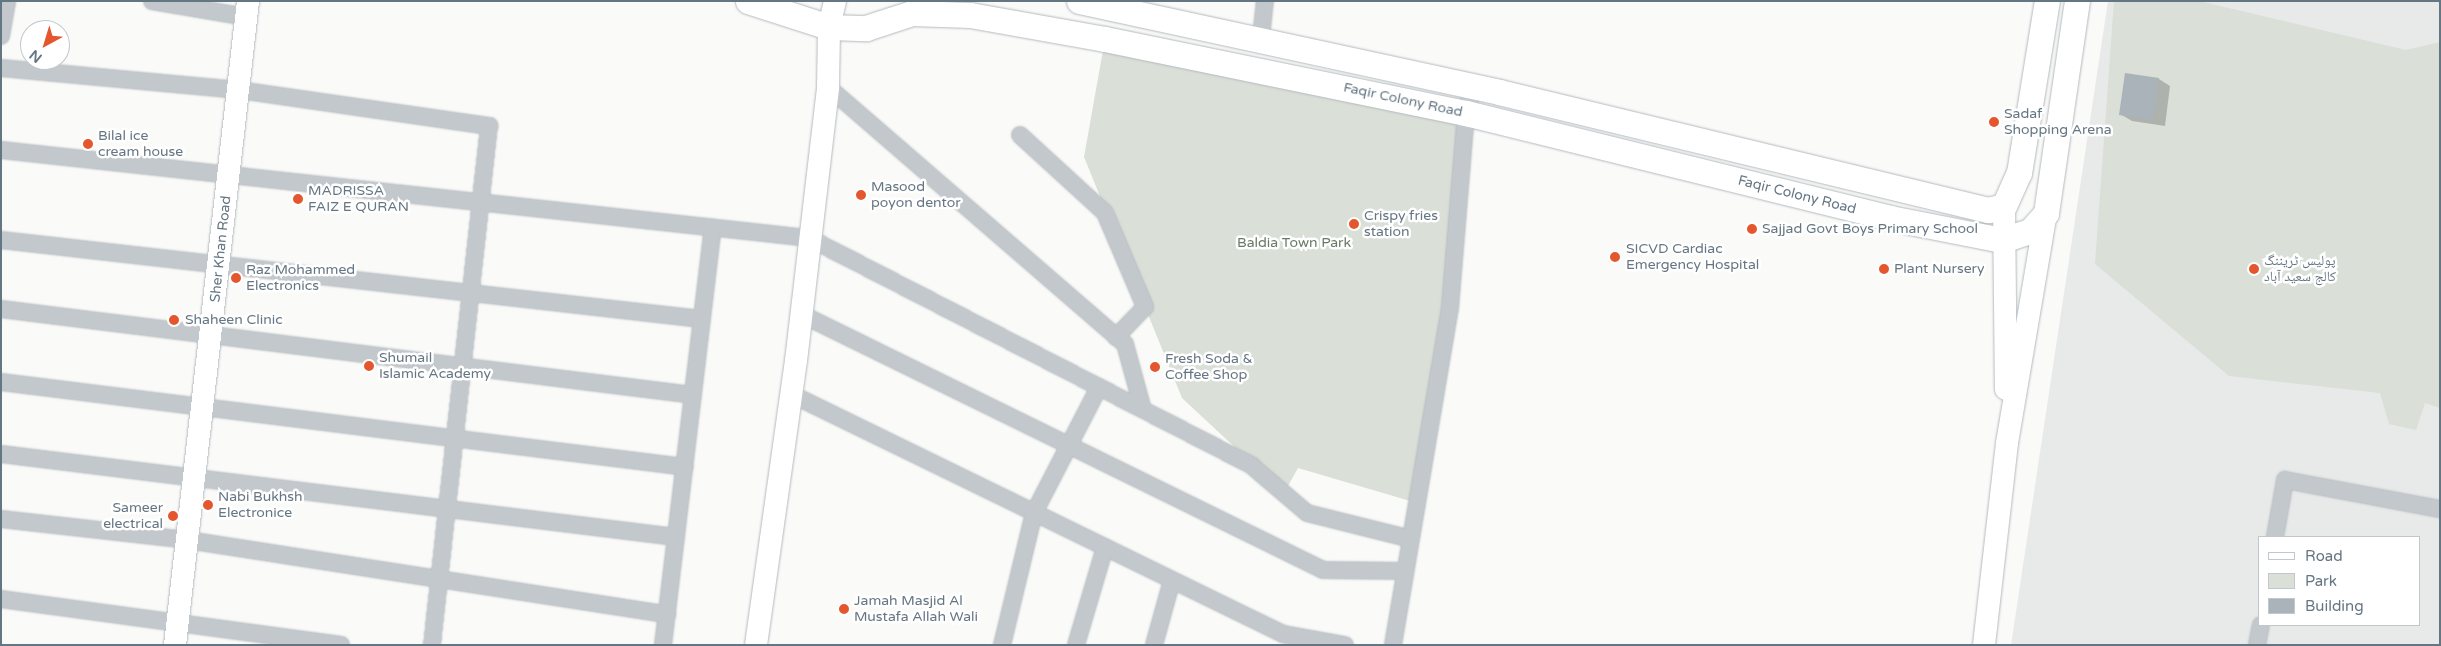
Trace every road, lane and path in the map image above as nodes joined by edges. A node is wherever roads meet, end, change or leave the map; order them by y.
1 (7, 1) edge
2 (152, 1) edge
3 (748, 1) edge
4 (836, 1) edge
5 (1079, 1) edge
6 (1265, 1) edge
7 (2047, 1) edge
8 (2077, 1) edge
9 (912, 7) edge
10 (248, 9) edge
11 (829, 27) junction
12 (1, 36) edge
13 (1261, 38) junction
14 (1, 68) edge
15 (1473, 86) junction
16 (828, 87) junction
17 (239, 90) junction
18 (1466, 113) junction
19 (1020, 135) dead end
20 (1, 150) edge
21 (229, 174) junction
22 (483, 202) junction
23 (2004, 206) junction
24 (2046, 213) junction
25 (713, 228) junction
26 (809, 238) junction
27 (1, 240) edge
28 (2002, 240) junction
29 (219, 264) junction
30 (472, 293) junction
31 (1, 309) edge
32 (801, 314) junction
33 (702, 319) junction
34 (211, 335) junction
35 (1116, 337) junction
36 (464, 367) junction
37 (1, 382) edge
38 (1099, 387) junction
39 (791, 394) junction
40 (693, 395) junction
41 (202, 407) junction
42 (1143, 410) junction
43 (456, 438) junction
44 (2007, 443) junction
45 (1069, 445) junction
46 (1, 454) edge
47 (685, 466) junction
48 (194, 478) junction
49 (448, 509) junction
50 (2440, 509) edge
51 (1034, 513) junction
52 (1, 519) edge
53 (2276, 536) edge
54 (676, 537) junction
55 (1411, 539) junction
56 (187, 540) junction
57 (1105, 547) junction
58 (1405, 571) junction
59 (439, 579) junction
60 (1172, 580) junction
61 (1, 599) edge
62 (667, 614) junction
63 (2261, 626) edge
64 (176, 634) edge
65 (341, 645) edge
66 (432, 645) edge
67 (663, 645) edge
68 (756, 645) edge
69 (1002, 645) edge
70 (1076, 645) edge
71 (1154, 645) edge
72 (1345, 645) edge
73 (1393, 645) edge
74 (1984, 645) edge
75 (2257, 645) edge

1 - 12 street
2 - 10 street
3 - 11 main road, Faqir Colony Road
4 - 11 street
5 - 13 main road, Faqir Colony Road
6 - 13 street
7 - 23 main road
8 - 24 main road
9 - 11 main road, Faqir Colony Road
9 - 18 main road, Faqir Colony Road
10 - 17 street, Sher Khan Road
11 - 16 street
13 - 15 main road, Faqir Colony Road
14 - 17 street
15 - 18 street
15 - 23 main road, Faqir Colony Road
16 - 26 street
16 - 35 street
17 - 21 street, Sher Khan Road
17 - 22 street
18 - 28 main road, Faqir Colony Road
18 - 55 street
19 - 35 street
20 - 21 street
21 - 22 street
21 - 29 street, Sher Khan Road
22 - 25 street
22 - 30 street
23 - 28 street
24 - 28 main road, Faqir Colony Road
24 - 44 street
25 - 26 street
25 - 33 street
26 - 32 street
26 - 38 street
27 - 29 street
28 - 44 street
29 - 30 street
29 - 34 street, Sher Khan Road
30 - 33 street
30 - 36 street
31 - 34 street
32 - 39 street
32 - 45 street
33 - 40 street
34 - 36 street
34 - 41 street, Sher Khan Road
35 - 42 street
36 - 40 street
36 - 43 street
37 - 41 street
38 - 42 street
38 - 45 street
39 - 51 street
39 - 68 street
40 - 47 street
41 - 43 street
41 - 48 street, Sher Khan Road
42 - 55 street
43 - 47 street
43 - 49 street
44 - 74 street
45 - 51 street
45 - 58 street
46 - 48 street
47 - 54 street
48 - 49 street
48 - 56 street, Sher Khan Road
49 - 54 street
49 - 59 street
50 - 53 street
51 - 57 street
51 - 69 street
52 - 56 street
54 - 62 street
55 - 58 street
56 - 59 street
56 - 64 street, Sher Khan Road
57 - 60 street
57 - 70 street
58 - 73 street
59 - 62 street
59 - 66 street
60 - 71 street
60 - 72 street
61 - 64 street
62 - 67 street
63 - 75 street
64 - 65 street

